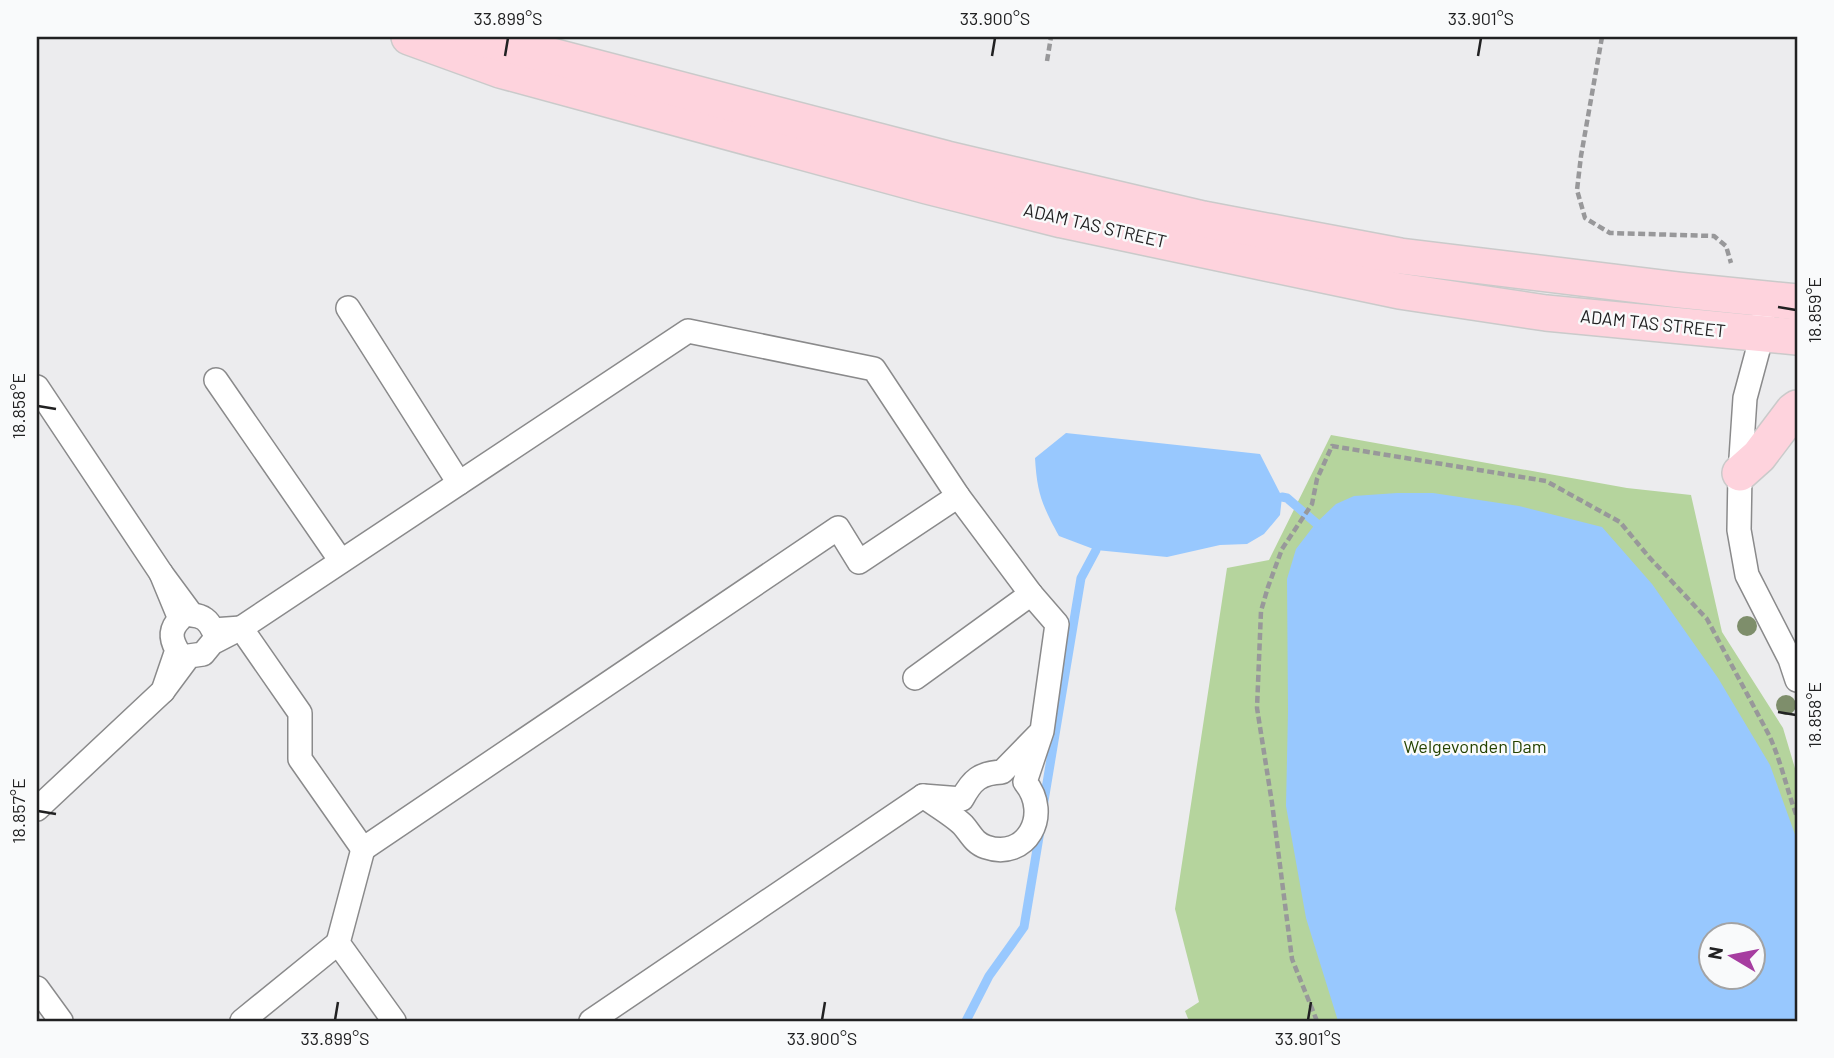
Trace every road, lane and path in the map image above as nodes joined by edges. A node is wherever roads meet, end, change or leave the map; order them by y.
1 (409, 37) edge
2 (472, 37) edge
3 (1051, 37) edge
4 (1602, 37) edge
5 (1047, 61) dead end
6 (1724, 295) junction
7 (1781, 300) edge
8 (348, 308) dead end
9 (1762, 335) junction
10 (1797, 337) edge
11 (216, 380) dead end
12 (37, 387) edge
13 (1797, 408) edge
14 (1740, 473) junction
15 (459, 483) junction
16 (958, 496) junction
17 (341, 561) junction
18 (161, 573) junction
19 (1031, 594) junction
20 (241, 628) junction
21 (915, 678) dead end
22 (1797, 680) edge
23 (163, 691) junction
24 (1042, 732) junction
25 (923, 796) junction
26 (37, 809) edge
27 (1797, 817) edge
28 (363, 849) junction
29 (338, 943) junction
30 (37, 988) edge
31 (57, 1018) edge
32 (242, 1021) edge
33 (394, 1021) edge
34 (591, 1021) edge
35 (1317, 1021) edge

1 - 9 main road, ADAM TAS STREET
2 - 6 main road, ADAM TAS STREET
3 - 5 path
4 - 6 path
6 - 7 main road, ADAM TAS STREET
7 - 9 street
8 - 15 street
9 - 10 main road, ADAM TAS STREET
9 - 14 street
11 - 17 street
12 - 18 street
13 - 14 main road
14 - 22 street
15 - 16 street
15 - 17 street
16 - 19 street
16 - 28 street
17 - 20 street
18 - 20 street
18 - 23 street
19 - 21 street
19 - 24 street
20 - 23 street
20 - 28 street
23 - 26 street
24 - 25 street
24 - 25 street
25 - 34 street
27 - 35 path
28 - 29 street
29 - 32 street
29 - 33 street
30 - 31 street

